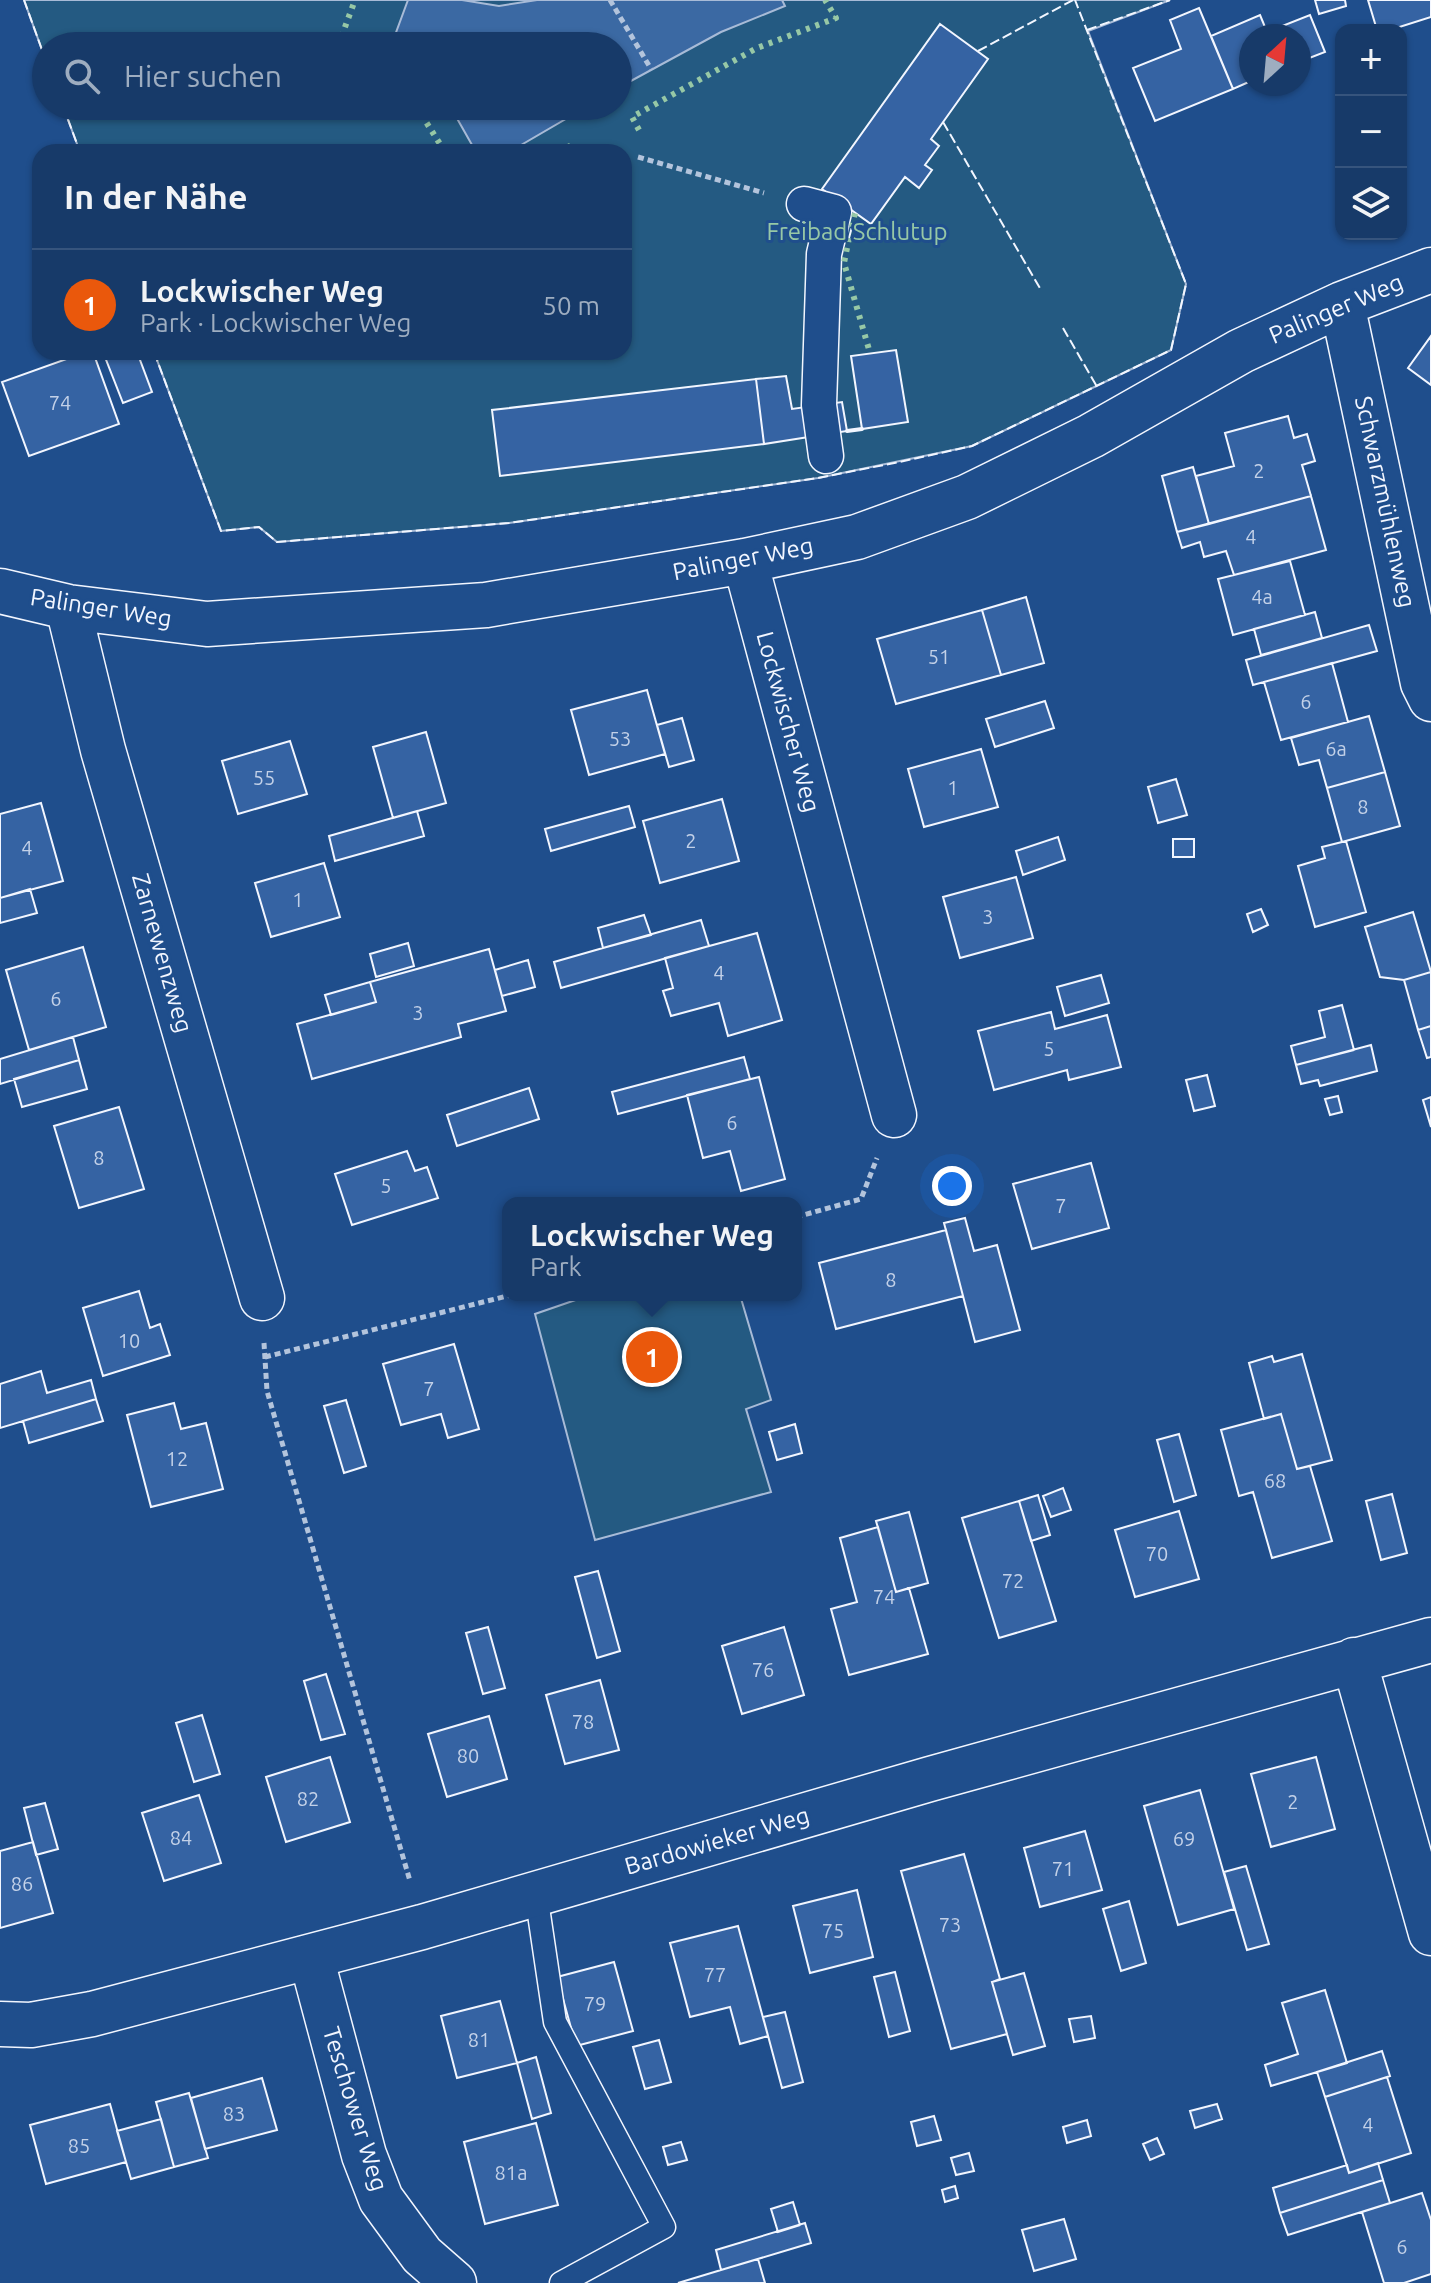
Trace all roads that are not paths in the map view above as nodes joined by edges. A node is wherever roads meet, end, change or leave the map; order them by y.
1 (804, 204) road end
2 (1431, 270) edge
3 (1342, 304) junction
4 (826, 456) dead end
5 (745, 561) junction
6 (0, 591) edge
7 (68, 607) junction
8 (1431, 699) edge
9 (894, 1115) road end
10 (262, 1298) road end
11 (1431, 1640) edge
12 (1354, 1660) junction
13 (536, 1894) junction
14 (1431, 1933) edge
15 (311, 1957) junction
16 (0, 2024) edge
17 (454, 2283) edge
18 (561, 2283) edge

1 - 4 street
2 - 3 street, Palinger Weg
3 - 5 street, Palinger Weg
3 - 8 street, Schwarzmühlenweg
5 - 7 street, Palinger Weg
5 - 9 street, Lockwischer Weg
6 - 7 street, Palinger Weg
7 - 10 street, Zarnewenzweg
11 - 12 street, Bardowieker Weg
12 - 13 street, Bardowieker Weg
12 - 14 street
13 - 15 street, Bardowieker Weg
13 - 18 lane
15 - 16 street, Bardowieker Weg
15 - 17 street, Teschower Weg

